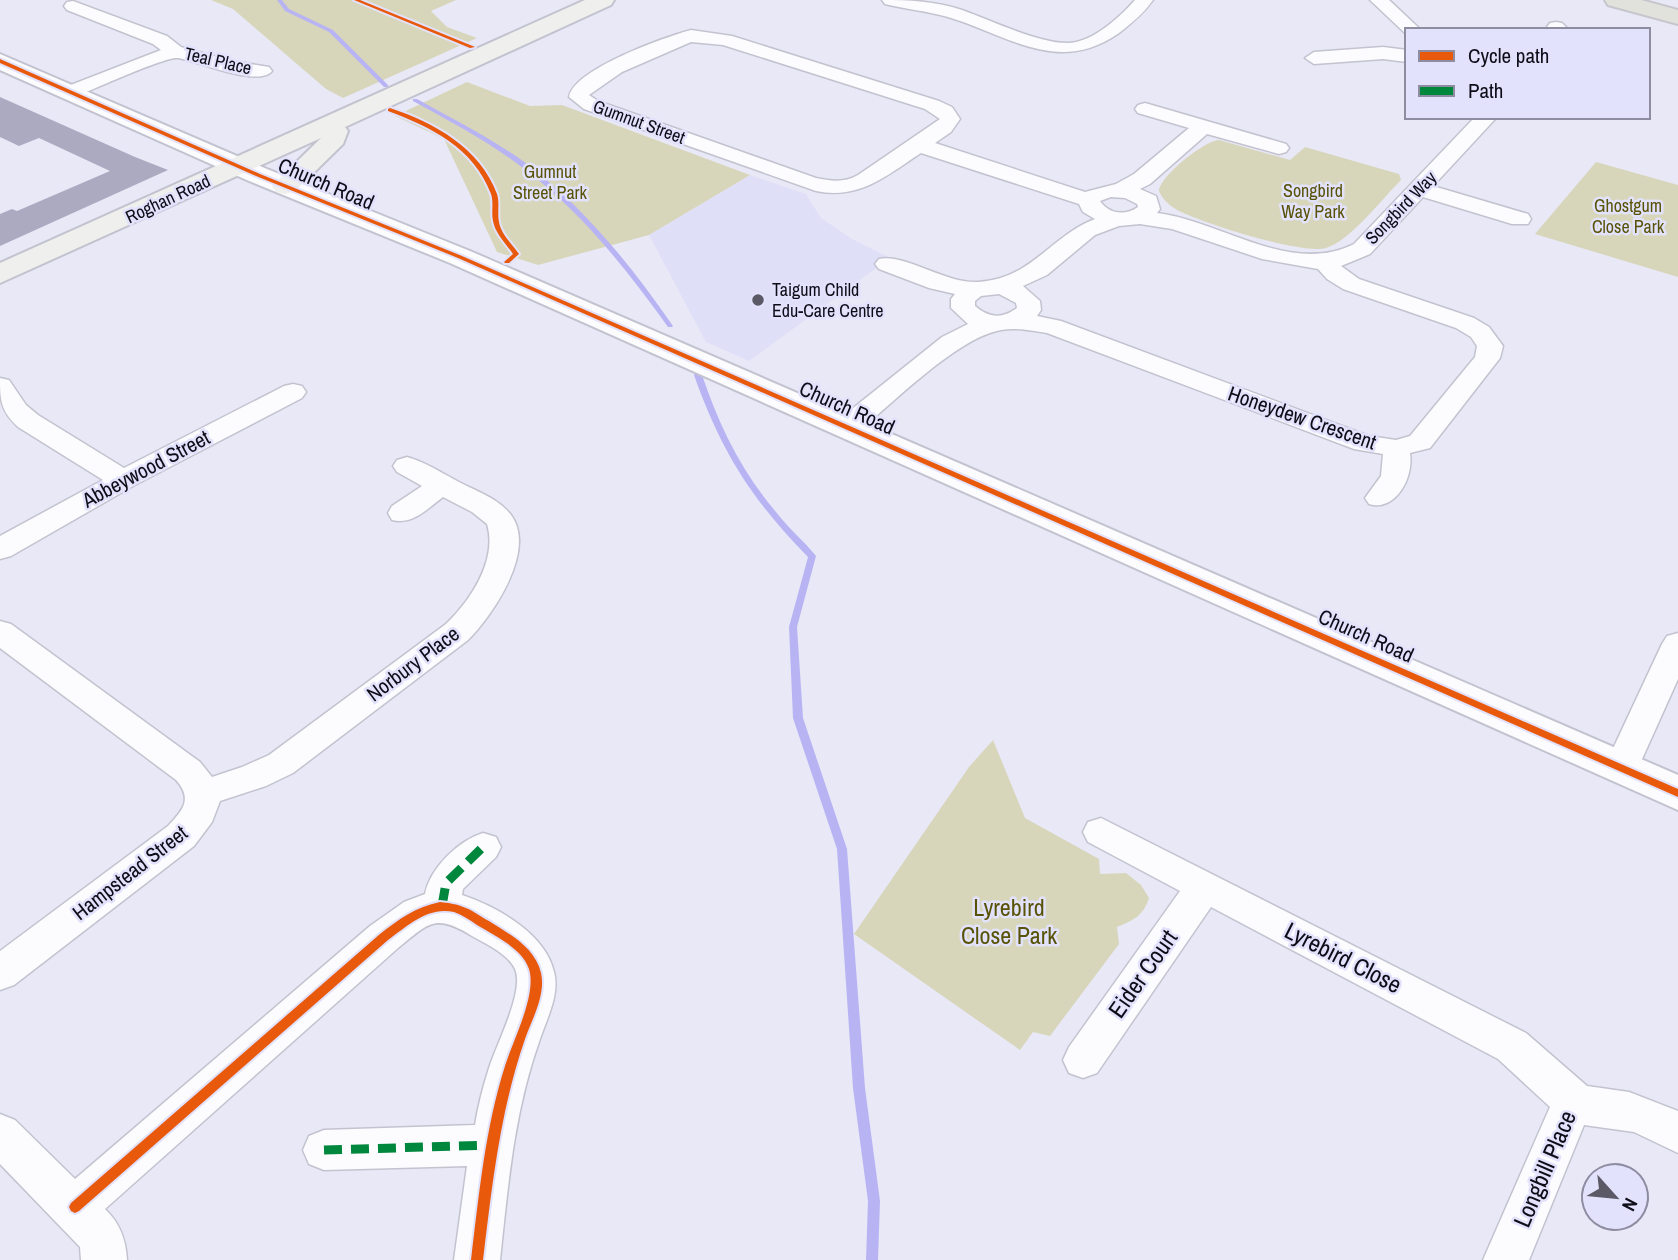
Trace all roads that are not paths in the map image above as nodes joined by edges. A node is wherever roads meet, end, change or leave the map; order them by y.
1 (603, 0) edge
2 (891, 0) edge
3 (1144, 0) edge
4 (1379, 0) edge
5 (1616, 0) edge
6 (1650, 0) edge
7 (73, 6) dead end
8 (1678, 7) edge
9 (1678, 17) edge
10 (1405, 36) edge
11 (1405, 40) edge
12 (174, 51) junction
13 (1313, 57) dead end
14 (0, 61) edge
15 (262, 71) dead end
16 (70, 92) junction
17 (1145, 109) dead end
18 (1485, 119) edge
19 (336, 122) junction
20 (1204, 126) junction
21 (919, 145) junction
22 (1279, 148) dead end
23 (239, 166) junction
24 (285, 186) junction
25 (1419, 189) junction
26 (1138, 198) junction
27 (1091, 209) junction
28 (1520, 219) dead end
29 (1325, 262) junction
30 (887, 264) dead end
31 (1039, 270) junction
32 (0, 274) edge
33 (1001, 287) junction
34 (968, 300) junction
35 (1024, 309) junction
36 (991, 323) junction
37 (951, 342) junction
38 (0, 386) edge
39 (293, 392) dead end
40 (847, 427) junction
41 (1396, 448) junction
42 (407, 466) dead end
43 (123, 480) junction
44 (442, 485) junction
45 (1379, 498) dead end
46 (402, 513) dead end
47 (0, 549) edge
48 (0, 632) edge
49 (1678, 643) edge
50 (1621, 768) junction
51 (203, 793) junction
52 (1678, 793) edge
53 (1101, 832) dead end
54 (483, 847) dead end
55 (1204, 887) junction
56 (442, 906) junction
57 (0, 973) edge
58 (1083, 1060) dead end
59 (1573, 1101) junction
60 (1678, 1133) edge
61 (0, 1134) edge
62 (494, 1145) junction
63 (324, 1150) dead end
64 (75, 1207) junction
65 (104, 1260) edge
66 (477, 1260) edge
67 (1506, 1260) edge

1 - 19 main road, Roghan Road
2 - 3 street
4 - 10 street
5 - 9 main road
6 - 8 main road
7 - 12 street, Teal Place
11 - 13 street
12 - 15 street, Teal Place
12 - 16 street, Teal Place
14 - 16 street, Church Road
16 - 23 street, Church Road
17 - 20 street
18 - 25 street, Songbird Way
19 - 23 main road, Roghan Road
19 - 24 main road
20 - 22 street
20 - 26 street
21 - 21 street, Gumnut Street
21 - 27 street
23 - 24 street, Church Road
23 - 32 main road, Roghan Road
24 - 40 street, Church Road
25 - 28 street
25 - 29 street, Songbird Way
26 - 27 street
26 - 27 street
26 - 29 street, Songbird Way
27 - 31 street
29 - 41 street, Honeydew Crescent
30 - 34 street
31 - 33 street
31 - 35 street
33 - 34 street
33 - 35 street
34 - 36 street
34 - 37 street
35 - 36 street
35 - 41 street, Honeydew Crescent
36 - 37 street
37 - 40 street
38 - 43 street
39 - 43 street, Abbeywood Street
40 - 50 street, Church Road
41 - 45 street
42 - 44 street, Norbury Place
43 - 47 street, Abbeywood Street
44 - 46 street
44 - 51 street, Norbury Place
48 - 51 street
49 - 50 street
50 - 52 street, Church Road
51 - 57 street, Hampstead Street
53 - 55 street, Lyrebird Close
54 - 56 street
55 - 58 street, Eider Court
55 - 59 street, Lyrebird Close
56 - 62 street
56 - 64 street
59 - 60 street, Longbill Place
59 - 67 street, Longbill Place
61 - 64 street
62 - 63 street
62 - 66 street
64 - 65 street

